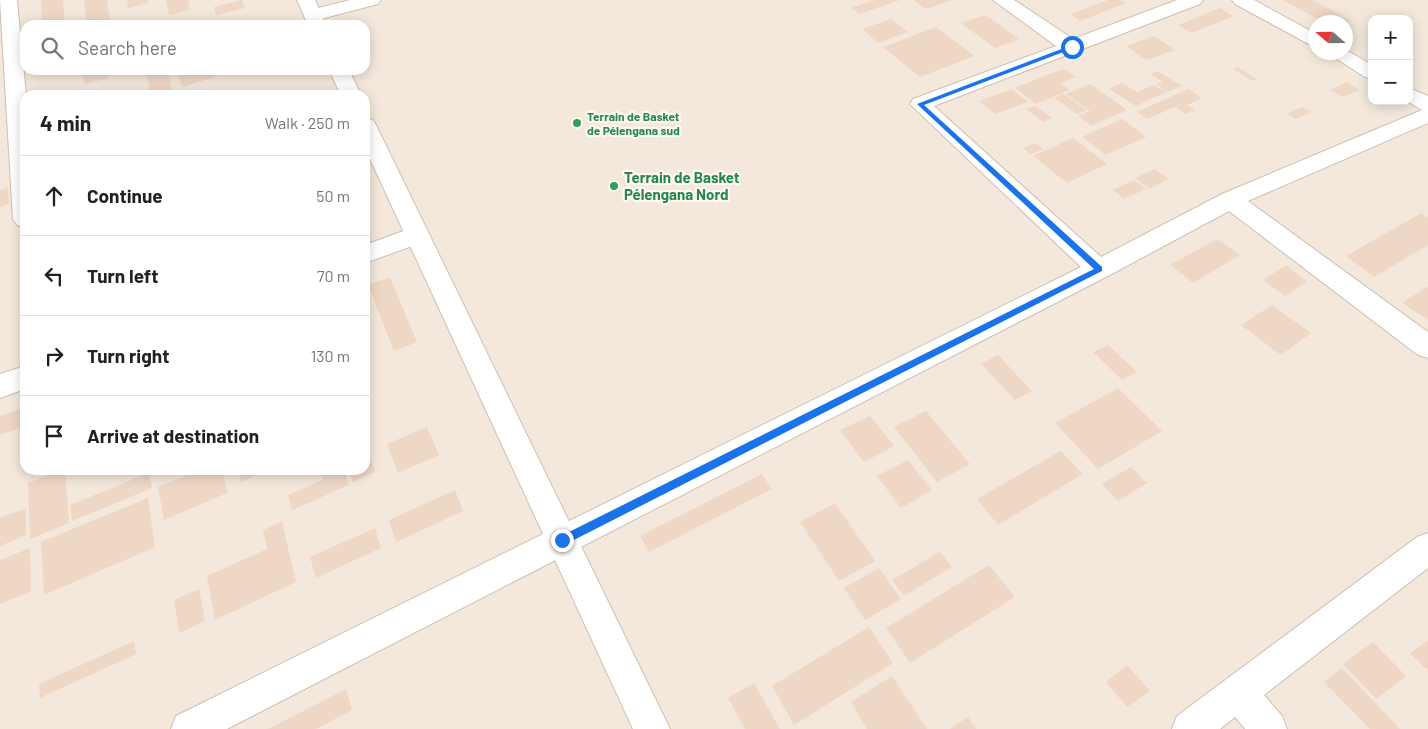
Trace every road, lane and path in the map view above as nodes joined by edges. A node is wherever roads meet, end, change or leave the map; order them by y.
1 (8, 0) edge
2 (372, 0) edge
3 (1002, 0) edge
4 (1194, 0) edge
5 (1241, 0) edge
6 (312, 13) edge
7 (1308, 38) edge
8 (1072, 47) junction
9 (1349, 60) edge
10 (1368, 71) edge
11 (341, 75) edge
12 (349, 90) edge
13 (1413, 96) edge
14 (1428, 104) edge
15 (1428, 115) edge
16 (8, 121) edge
17 (370, 136) edge
18 (20, 190) edge
19 (1230, 200) junction
20 (417, 235) junction
21 (370, 252) edge
22 (1100, 269) junction
23 (1428, 347) edge
24 (20, 380) edge
25 (0, 386) edge
26 (562, 540) junction
27 (1428, 548) edge
28 (1237, 692) junction
29 (189, 729) edge
30 (652, 729) edge
31 (1190, 729) edge
32 (1269, 729) edge

1 - 16 street
2 - 6 street
3 - 8 street
4 - 8 street
5 - 7 street
8 - 22 street
9 - 10 street
11 - 12 street
13 - 14 street
15 - 19 street
16 - 18 street
17 - 20 street
19 - 22 street
19 - 23 street
20 - 21 street
20 - 26 street
22 - 26 street
24 - 25 street
26 - 29 street
26 - 30 street
27 - 28 street
28 - 31 street
28 - 32 street

